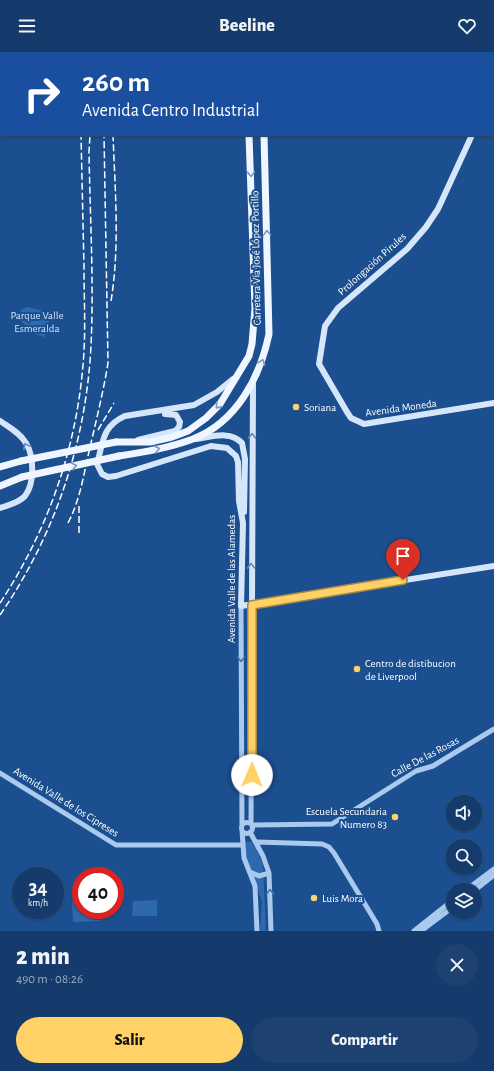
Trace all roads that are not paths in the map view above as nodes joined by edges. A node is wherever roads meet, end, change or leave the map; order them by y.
1 (250, 136) edge
2 (264, 136) edge
3 (472, 136) edge
4 (254, 271) junction
5 (268, 271) junction
6 (319, 364) joint
7 (239, 374) junction
8 (253, 384) junction
9 (494, 403) edge
10 (146, 412) junction
11 (0, 420) edge
12 (194, 439) junction
13 (131, 441) junction
14 (0, 463) edge
15 (11, 463) junction
16 (0, 467) edge
17 (0, 486) edge
18 (0, 508) edge
19 (243, 522) junction
20 (251, 542) junction
21 (494, 566) edge
22 (252, 605) junction
23 (241, 606) junction
24 (494, 729) edge
25 (0, 773) edge
26 (252, 825) junction
27 (242, 828) junction
28 (250, 832) junction
29 (257, 842) junction
30 (242, 845) junction
31 (494, 869) edge
32 (250, 872) junction
33 (269, 873) junction
34 (494, 875) edge
35 (475, 883) edge
36 (482, 884) edge
37 (446, 906) edge
38 (446, 912) edge
39 (257, 931) edge
40 (271, 931) edge
41 (379, 931) edge
42 (414, 931) edge
43 (421, 931) edge

1 -> 4 main road, Carretera Vía José López Portillo
5 -> 2 main road, Carretera Vía José López Portillo
3 - 6 main road, Prolongación Pirules
4 - 5 main road
4 - 7 main road, Carretera Vía José López Portillo
8 -> 5 main road, Carretera Vía José López Portillo
6 - 9 main road, Avenida Moneda
7 - 10 main road, Avenida Valle de las Alamedas
7 -> 13 main road, Carretera Vía José López Portillo
8 - 12 main road, Carretera Vía José López Portillo
20 -> 8 main road, Avenida Valle de las Alamedas
10 - 13 main road
10 - 19 main road, Avenida Valle de las Alamedas
18 -> 11 main road
17 -> 12 main road, Carretera Vía José López Portillo, bridge
12 - 19 main road
13 - 15 main road, Carretera Vía José López Portillo, bridge
14 - 15 main road
15 - 16 main road, Carretera Vía José López Portillo
19 - 20 main road
19 - 23 main road, Avenida Valle de las Alamedas
22 -> 20 main road, Avenida Valle de las Alamedas
21 - 22 main road
22 - 23 main road
22 - 26 street, Avenida Valle de las Alamedas
23 -> 27 street, Avenida Valle de las Alamedas
24 - 26 street, Calle De las Rosas
25 - 30 street, Avenida Valle de los Cipreses
26 - 27 street, Calle De las Rosas
26 - 28 street, Avenida Valle de las Alamedas
27 - 28 street
27 - 30 street, Avenida Valle de las Alamedas
28 - 29 street
29 - 33 street
29 - 41 street
30 - 32 street, Avenida Valle de las Alamedas
31 - 35 street
32 - 33 street
32 - 39 street, Avenida Valle de las Alamedas
40 -> 33 street
34 - 36 street
37 - 42 street
38 - 43 street

